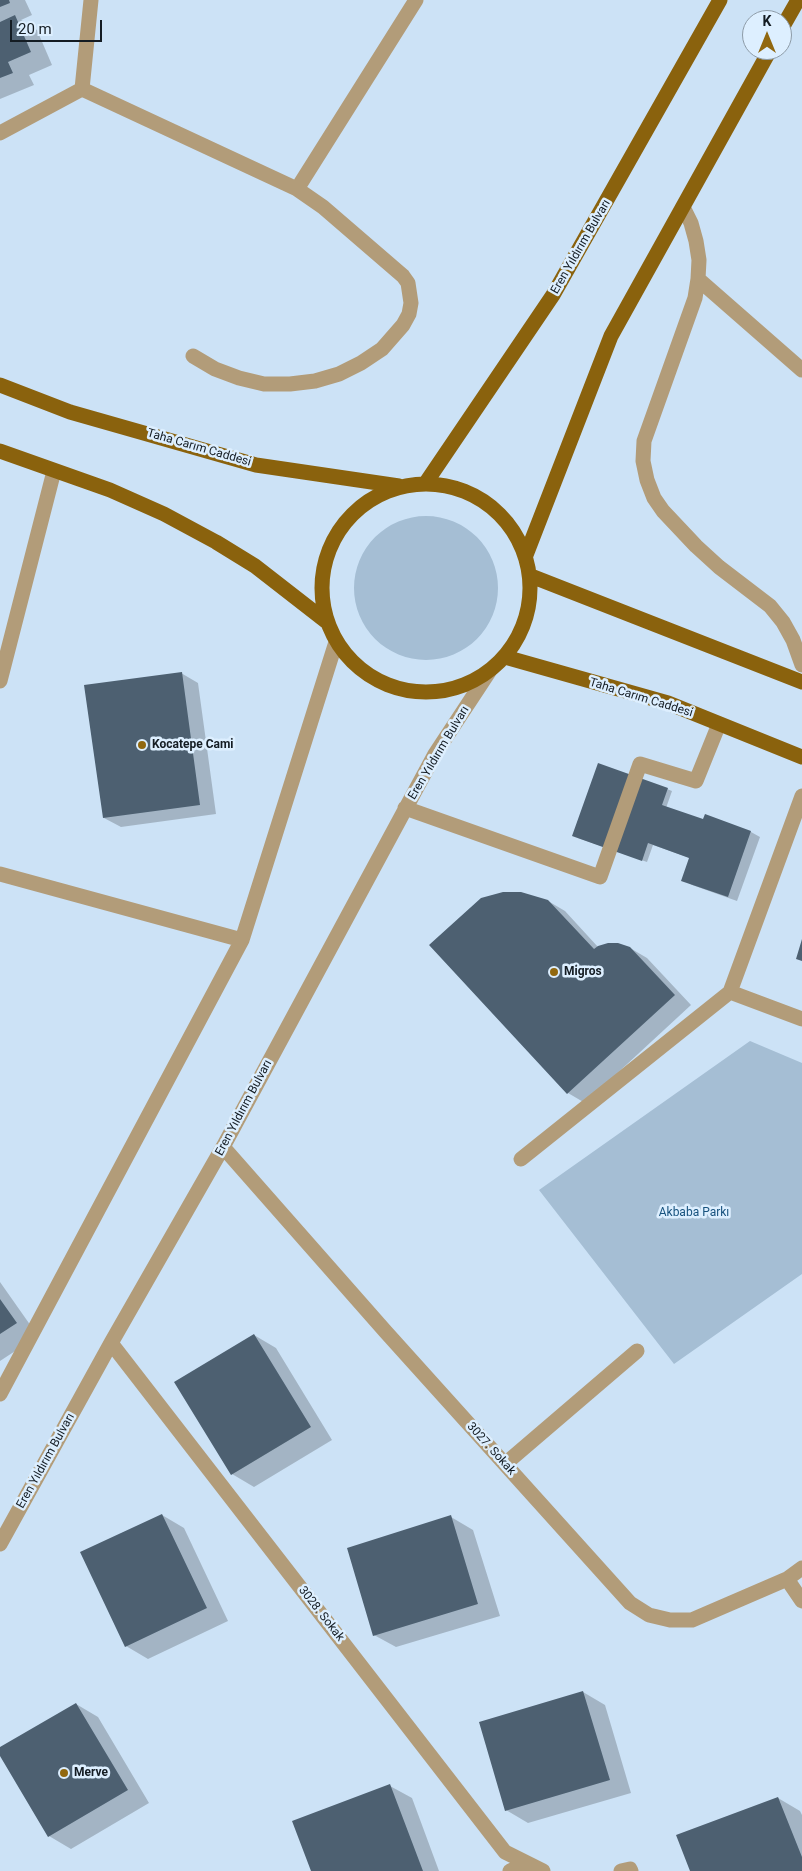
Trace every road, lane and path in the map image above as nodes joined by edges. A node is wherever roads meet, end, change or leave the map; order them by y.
1 (91, 0) edge
2 (416, 0) edge
3 (720, 0) edge
4 (764, 60) edge
5 (82, 89) junction
6 (0, 133) edge
7 (297, 189) junction
8 (683, 207) junction
9 (698, 279) junction
10 (193, 356) dead end
11 (802, 370) edge
12 (0, 385) edge
13 (0, 451) edge
14 (54, 471) junction
15 (425, 484) junction
16 (403, 486) junction
17 (526, 555) junction
18 (531, 576) junction
19 (327, 622) junction
20 (336, 642) junction
21 (506, 657) junction
22 (802, 665) edge
23 (489, 672) junction
24 (0, 681) edge
25 (802, 682) edge
26 (719, 724) junction
27 (802, 757) edge
28 (802, 796) edge
29 (405, 808) junction
30 (0, 874) edge
31 (242, 940) junction
32 (730, 992) junction
33 (802, 1019) edge
34 (223, 1147) junction
35 (521, 1159) dead end
36 (111, 1343) junction
37 (637, 1351) dead end
38 (0, 1394) edge
39 (505, 1464) junction
40 (0, 1544) edge
41 (802, 1568) edge
42 (787, 1579) junction
43 (802, 1601) edge
44 (527, 1863) junction
45 (510, 1871) edge
46 (543, 1871) edge
47 (621, 1871) edge
48 (631, 1871) edge

1 - 5 street
2 - 7 street
3 - 15 main road, Eren Yıldırım Bulvarı
4 - 8 main road
5 - 6 street
5 - 7 street
7 - 10 street
8 - 9 street
8 - 17 main road
9 - 11 street
9 - 22 street
12 - 16 main road, Taha Carım Caddesi
13 - 14 main road
14 - 19 main road
14 - 24 street
15 - 16 main road
15 - 17 main road
16 - 19 main road
17 - 18 main road
18 - 21 main road
18 - 25 main road
19 - 20 main road
20 - 23 main road
20 - 31 street
21 - 23 main road
21 - 26 main road, Taha Carım Caddesi
23 - 29 street, Eren Yıldırım Bulvarı
26 - 27 main road, Taha Carım Caddesi
26 - 29 street
28 - 32 street
29 - 34 street, Eren Yıldırım Bulvarı
30 - 31 street
31 - 38 street
32 - 33 street
32 - 35 street
34 - 36 street, Eren Yıldırım Bulvarı
34 - 39 street, 3027. Sokak
36 - 40 street, Eren Yıldırım Bulvarı
36 - 44 street, 3028. Sokak
37 - 39 street
39 - 42 street, 3027. Sokak
41 - 42 street, 3027. Sokak
42 - 43 street
44 - 45 street
44 - 46 street, 3028. Sokak
47 - 48 street

